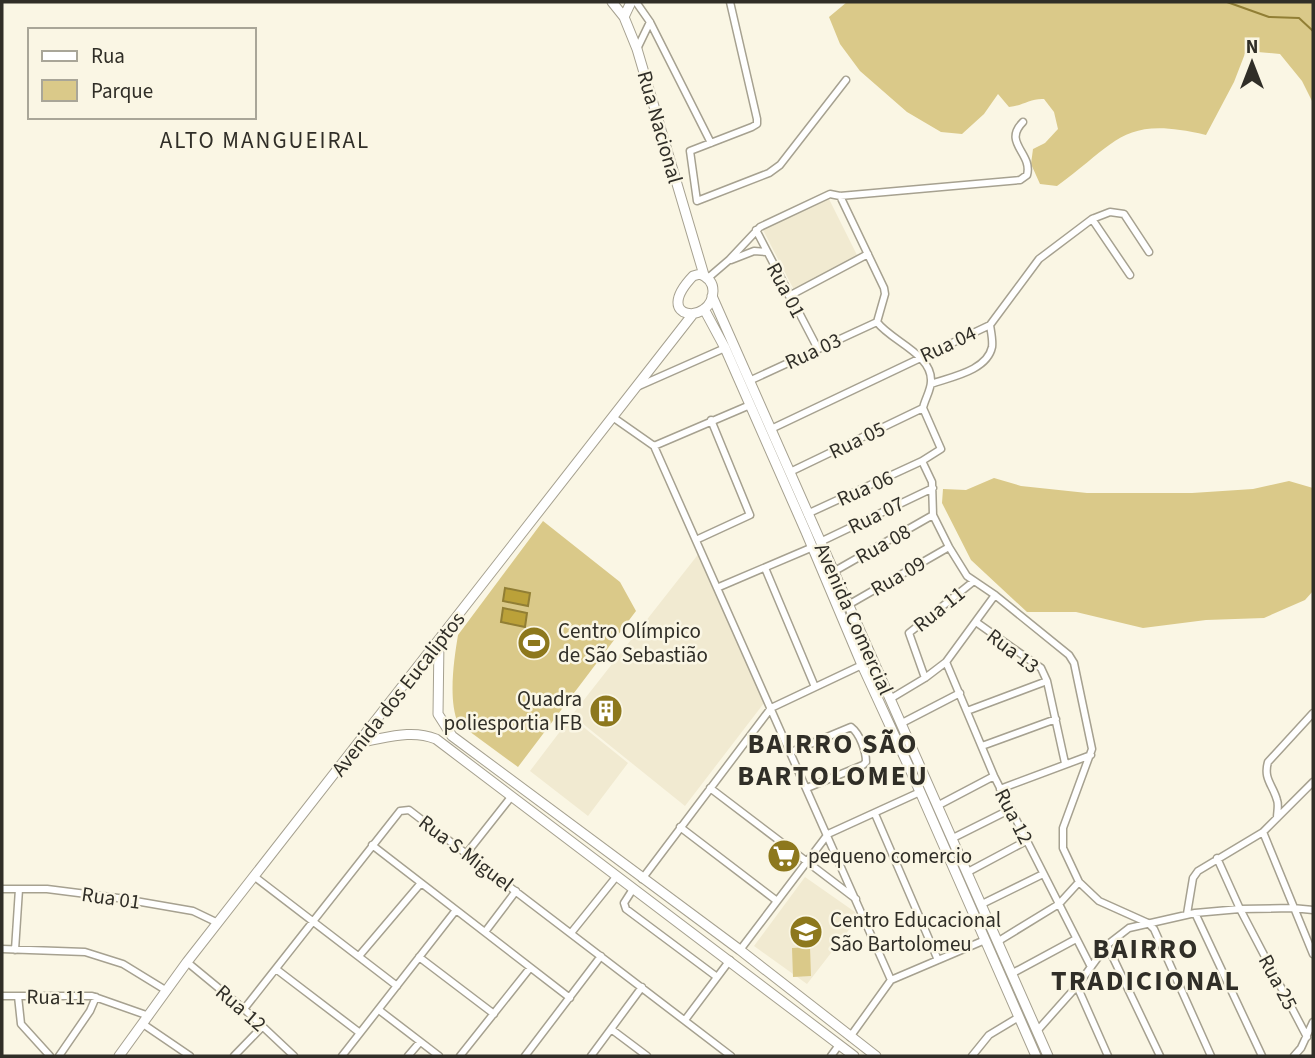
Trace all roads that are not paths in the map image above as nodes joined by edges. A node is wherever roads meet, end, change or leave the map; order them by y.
1 (612, 2) edge
2 (631, 2) edge
3 (636, 2) edge
4 (733, 2) edge
5 (624, 17) junction
6 (650, 22) junction
7 (638, 49) junction
8 (846, 79) dead end
9 (1023, 122) dead end
10 (712, 143) junction
11 (840, 195) junction
12 (1093, 219) junction
13 (756, 230) junction
14 (766, 252) junction
15 (1149, 252) dead end
16 (868, 254) junction
17 (699, 257) junction
18 (729, 260) junction
19 (1130, 275) dead end
20 (693, 276) junction
21 (706, 277) junction
22 (712, 296) junction
23 (789, 296) junction
24 (704, 309) junction
25 (679, 310) junction
26 (693, 314) junction
27 (877, 321) junction
28 (990, 325) junction
29 (678, 333) junction
30 (725, 348) junction
31 (818, 349) junction
32 (920, 357) junction
33 (749, 381) junction
34 (931, 384) junction
35 (637, 386) junction
36 (750, 405) junction
37 (923, 408) junction
38 (614, 418) junction
39 (710, 420) junction
40 (771, 429) junction
41 (654, 446) junction
42 (922, 461) junction
43 (790, 472) junction
44 (933, 488) junction
45 (807, 514) junction
46 (933, 515) junction
47 (810, 530) junction
48 (698, 539) junction
49 (816, 545) junction
50 (949, 547) junction
51 (824, 562) junction
52 (765, 568) junction
53 (833, 572) junction
54 (974, 581) junction
55 (719, 587) junction
56 (995, 594) junction
57 (848, 605) junction
58 (976, 622) junction
59 (439, 639) junction
60 (946, 662) junction
61 (862, 666) junction
62 (925, 678) junction
63 (1047, 681) junction
64 (815, 687) junction
65 (960, 694) junction
66 (890, 699) junction
67 (771, 708) junction
68 (967, 711) junction
69 (1313, 713) edge
70 (1056, 719) junction
71 (902, 723) junction
72 (361, 742) junction
73 (982, 746) junction
74 (472, 751) junction
75 (791, 752) junction
76 (1091, 755) junction
77 (464, 761) junction
78 (1065, 763) junction
79 (919, 776) junction
80 (994, 776) junction
81 (1313, 782) edge
82 (710, 788) junction
83 (807, 788) junction
84 (1000, 789) junction
85 (920, 792) junction
86 (511, 797) junction
87 (937, 806) junction
88 (1011, 810) junction
89 (874, 814) junction
90 (1277, 818) junction
91 (940, 824) junction
92 (680, 827) junction
93 (1263, 832) junction
94 (828, 834) junction
95 (951, 839) junction
96 (1027, 841) junction
97 (372, 845) junction
98 (466, 855) junction
99 (1217, 858) junction
100 (807, 862) junction
101 (966, 873) junction
102 (1043, 874) junction
103 (638, 875) junction
104 (255, 877) junction
105 (616, 877) junction
106 (1079, 882) junction
107 (421, 883) junction
108 (630, 887) junction
109 (2, 889) edge
110 (19, 889) junction
111 (516, 891) junction
112 (856, 900) junction
113 (776, 901) junction
114 (1059, 904) junction
115 (980, 905) junction
116 (1292, 908) junction
117 (1240, 909) junction
118 (456, 910) junction
119 (1313, 910) edge
120 (1195, 913) junction
121 (1187, 914) junction
122 (312, 921) junction
123 (218, 923) junction
124 (1148, 923) junction
125 (485, 932) junction
126 (571, 933) junction
127 (1076, 939) junction
128 (985, 940) junction
129 (997, 942) junction
130 (1107, 945) junction
131 (2, 949) edge
132 (15, 950) junction
133 (740, 950) junction
134 (1313, 954) edge
135 (359, 956) junction
136 (601, 956) junction
137 (419, 957) junction
138 (730, 960) junction
139 (938, 960) junction
140 (187, 962) junction
141 (1002, 965) junction
142 (1091, 967) junction
143 (530, 968) junction
144 (276, 969) junction
145 (1011, 974) junction
146 (717, 977) junction
147 (891, 980) junction
148 (397, 986) junction
149 (1077, 986) junction
150 (642, 987) junction
151 (167, 991) junction
152 (1014, 993) junction
153 (2, 996) edge
154 (18, 996) junction
155 (96, 997) junction
156 (570, 998) junction
157 (244, 1009) junction
158 (379, 1010) junction
159 (494, 1014) junction
160 (149, 1016) junction
161 (1019, 1017) junction
162 (685, 1020) junction
163 (1313, 1022) edge
164 (143, 1024) junction
165 (262, 1026) junction
166 (611, 1029) junction
167 (1037, 1031) junction
168 (360, 1033) junction
169 (850, 1037) junction
170 (1307, 1037) junction
171 (420, 1042) junction
172 (839, 1045) junction
173 (50, 1056) edge
174 (59, 1056) edge
175 (119, 1056) edge
176 (190, 1056) edge
177 (234, 1056) edge
178 (294, 1056) edge
179 (342, 1056) edge
180 (408, 1056) edge
181 (439, 1056) edge
182 (460, 1056) edge
183 (526, 1056) edge
184 (591, 1056) edge
185 (647, 1056) edge
186 (731, 1056) edge
187 (831, 1056) edge
188 (854, 1056) edge
189 (876, 1056) edge
190 (972, 1056) edge
191 (1036, 1056) edge
192 (1048, 1056) edge
193 (1108, 1056) edge
194 (1160, 1056) edge
195 (1211, 1056) edge
196 (1262, 1056) edge
197 (1294, 1056) edge

1 - 5 street, Rua Nacional
2 - 5 street
3 - 6 street
4 - 10 street
5 - 7 street, Rua Nacional
6 - 7 street
6 - 10 street
7 - 17 street, Rua Nacional
8 - 10 street
9 - 11 street, Rua 01
11 - 13 street, Rua 01
11 - 16 street
12 - 15 street
12 - 19 street
12 - 28 street, Rua 04
13 - 14 street, Rua 01
13 - 18 street, Rua 01
14 - 18 street
14 - 23 street, Rua 01
16 - 23 street
16 - 27 street
17 - 20 street
17 - 21 street, Rua Nacional
18 - 21 street, Rua 01
20 - 21 street
20 - 25 street
21 - 22 street
22 - 24 street
22 - 33 street, Avenida Comercial
23 - 31 street, Rua 01
24 - 26 street
24 - 30 street, Avenida Comercial
25 - 26 street
25 - 29 street
26 - 29 street, Avenida dos Eucaliptos
27 - 31 street, Rua 03
27 - 32 street
28 - 32 street, Rua 04
28 - 34 street
29 - 35 street, Avenida dos Eucaliptos
30 - 35 street
30 - 36 street, Avenida Comercial
31 - 33 street, Rua 03
32 - 34 street
32 - 40 street, Rua 04
33 - 40 street, Avenida Comercial
34 - 37 street
35 - 38 street, Avenida dos Eucaliptos
36 - 39 street
36 - 47 street, Avenida Comercial
37 - 42 street
37 - 43 street, Rua 05
38 - 41 street
38 - 59 street, Avenida dos Eucaliptos
39 - 41 street
39 - 48 street
40 - 43 street, Avenida Comercial
41 - 48 street
42 - 44 street
42 - 45 street, Rua 06
43 - 45 street, Avenida Comercial
44 - 46 street
44 - 49 street, Rua 07
45 - 47 street, Avenida Comercial
46 - 50 street
46 - 53 street, Rua 08
47 - 49 street, Avenida Comercial
48 - 55 street
49 - 51 street, Avenida Comercial
49 - 52 street, Rua 07
50 - 54 street
50 - 57 street, Rua 09
51 - 53 street, Avenida Comercial
51 - 61 street, Avenida Comercial
52 - 55 street, Rua 07
52 - 64 street
53 - 57 street, Avenida Comercial
54 - 56 street
54 - 62 street, Rua 11
55 - 67 street
56 - 58 street
56 - 76 street
57 - 66 street, Avenida Comercial
58 - 60 street
58 - 63 street, Rua 13
59 - 72 street, Avenida dos Eucaliptos
59 - 74 street
60 - 62 street
60 - 65 street, Rua 12
61 - 64 street
61 - 79 street, Avenida Comercial
62 - 66 street
63 - 68 street
63 - 70 street, Rua 13
64 - 67 street
65 - 68 street, Rua 12
65 - 71 street
66 - 71 street, Avenida Comercial
67 - 75 street
67 - 82 street
68 - 73 street, Rua 12
69 - 90 street
70 - 73 street
70 - 78 street, Rua 13
71 - 79 street, Avenida Comercial
72 - 77 street
72 - 104 street, Avenida dos Eucaliptos
73 - 80 street, Rua 12
74 - 77 street
74 - 103 street
75 - 83 street
75 - 83 street
76 - 78 street
76 - 106 street
77 - 86 street
78 - 84 street
79 - 85 street, Avenida Comercial
79 - 87 street, Avenida Comercial
80 - 84 street, Rua 12
80 - 87 street
81 - 90 street
82 - 92 street
82 - 100 street
83 - 94 street
84 - 88 street, Rua 12
85 - 89 street
85 - 91 street, Avenida Comercial
86 - 98 street
86 - 105 street
87 - 91 street, Avenida Comercial
88 - 95 street
88 - 96 street, Rua 12
89 - 94 street
89 - 139 street
90 - 93 street
91 - 95 street, Avenida Comercial
91 - 128 street, Avenida Comercial
92 - 103 street
92 - 113 street
93 - 99 street
93 - 116 street
94 - 100 street
94 - 112 street
95 - 101 street, Avenida Comercial
96 - 101 street
96 - 102 street, Rua 12
97 - 98 street, Rua S Miguel
97 - 107 street
97 - 122 street, Rua S Miguel
98 - 111 street, Rua S Miguel
99 - 117 street, Rua 25
99 - 121 street
100 - 112 street
100 - 113 street
101 - 115 street, Avenida Comercial
102 - 114 street, Rua 12
102 - 115 street
103 - 108 street
103 - 133 street
104 - 122 street
104 - 123 street, Avenida dos Eucaliptos
105 - 108 street
105 - 126 street
106 - 114 street
106 - 124 street
107 - 118 street
107 - 135 street
108 - 138 street
108 - 146 street
109 - 110 street, Rua 01
110 - 123 street, Rua 01
110 - 132 street
111 - 125 street
111 - 126 street, Rua S Miguel
112 - 147 street
113 - 133 street
114 - 127 street, Rua 12
114 - 129 street
115 - 129 street, Avenida Comercial
116 - 117 street
116 - 119 street
116 - 134 street
117 - 120 street
117 - 170 street, Rua 25
118 - 125 street
118 - 137 street
120 - 121 street
120 - 196 street
121 - 124 street
122 - 135 street
122 - 144 street, Rua S Miguel
123 - 140 street, Avenida dos Eucaliptos
124 - 130 street
124 - 195 street
125 - 143 street
126 - 136 street, Rua S Miguel
127 - 142 street, Rua 12
127 - 145 street
128 - 139 street
128 - 141 street, Avenida Comercial
129 - 141 street, Avenida Comercial
130 - 142 street
130 - 194 street
131 - 132 street
132 - 151 street
133 - 169 street
135 - 148 street
136 - 150 street, Rua S Miguel
136 - 156 street
137 - 148 street
137 - 159 street
138 - 146 street
138 - 172 street
139 - 147 street
140 - 151 street, Avenida dos Eucaliptos
140 - 157 street, Rua 12
141 - 145 street, Avenida Comercial
141 - 152 street, Avenida Comercial
142 - 149 street
143 - 156 street
143 - 159 street
144 - 157 street, Rua S Miguel
144 - 168 street
145 - 152 street, Avenida Comercial
146 - 162 street
147 - 169 street
148 - 158 street
149 - 167 street
149 - 193 street
150 - 162 street, Rua S Miguel
150 - 166 street
151 - 160 street, Avenida dos Eucaliptos
152 - 161 street, Avenida Comercial
152 - 167 street, Avenida Comercial
153 - 154 street, Rua 11
154 - 155 street, Rua 11
154 - 173 street
155 - 160 street, Rua 11
155 - 174 street
156 - 183 street
157 - 165 street, Rua 12
158 - 168 street
158 - 171 street
159 - 182 street
160 - 164 street, Avenida dos Eucaliptos
161 - 190 street
161 - 191 street, Avenida Comercial
162 - 186 street, Rua S Miguel
163 - 170 street
164 - 175 street, Avenida dos Eucaliptos
164 - 176 street
165 - 177 street
165 - 178 street, Rua 12
166 - 184 street
166 - 185 street
167 - 192 street, Avenida Comercial
168 - 179 street
169 - 189 street
170 - 197 street
171 - 180 street
171 - 181 street
172 - 187 street
172 - 188 street

